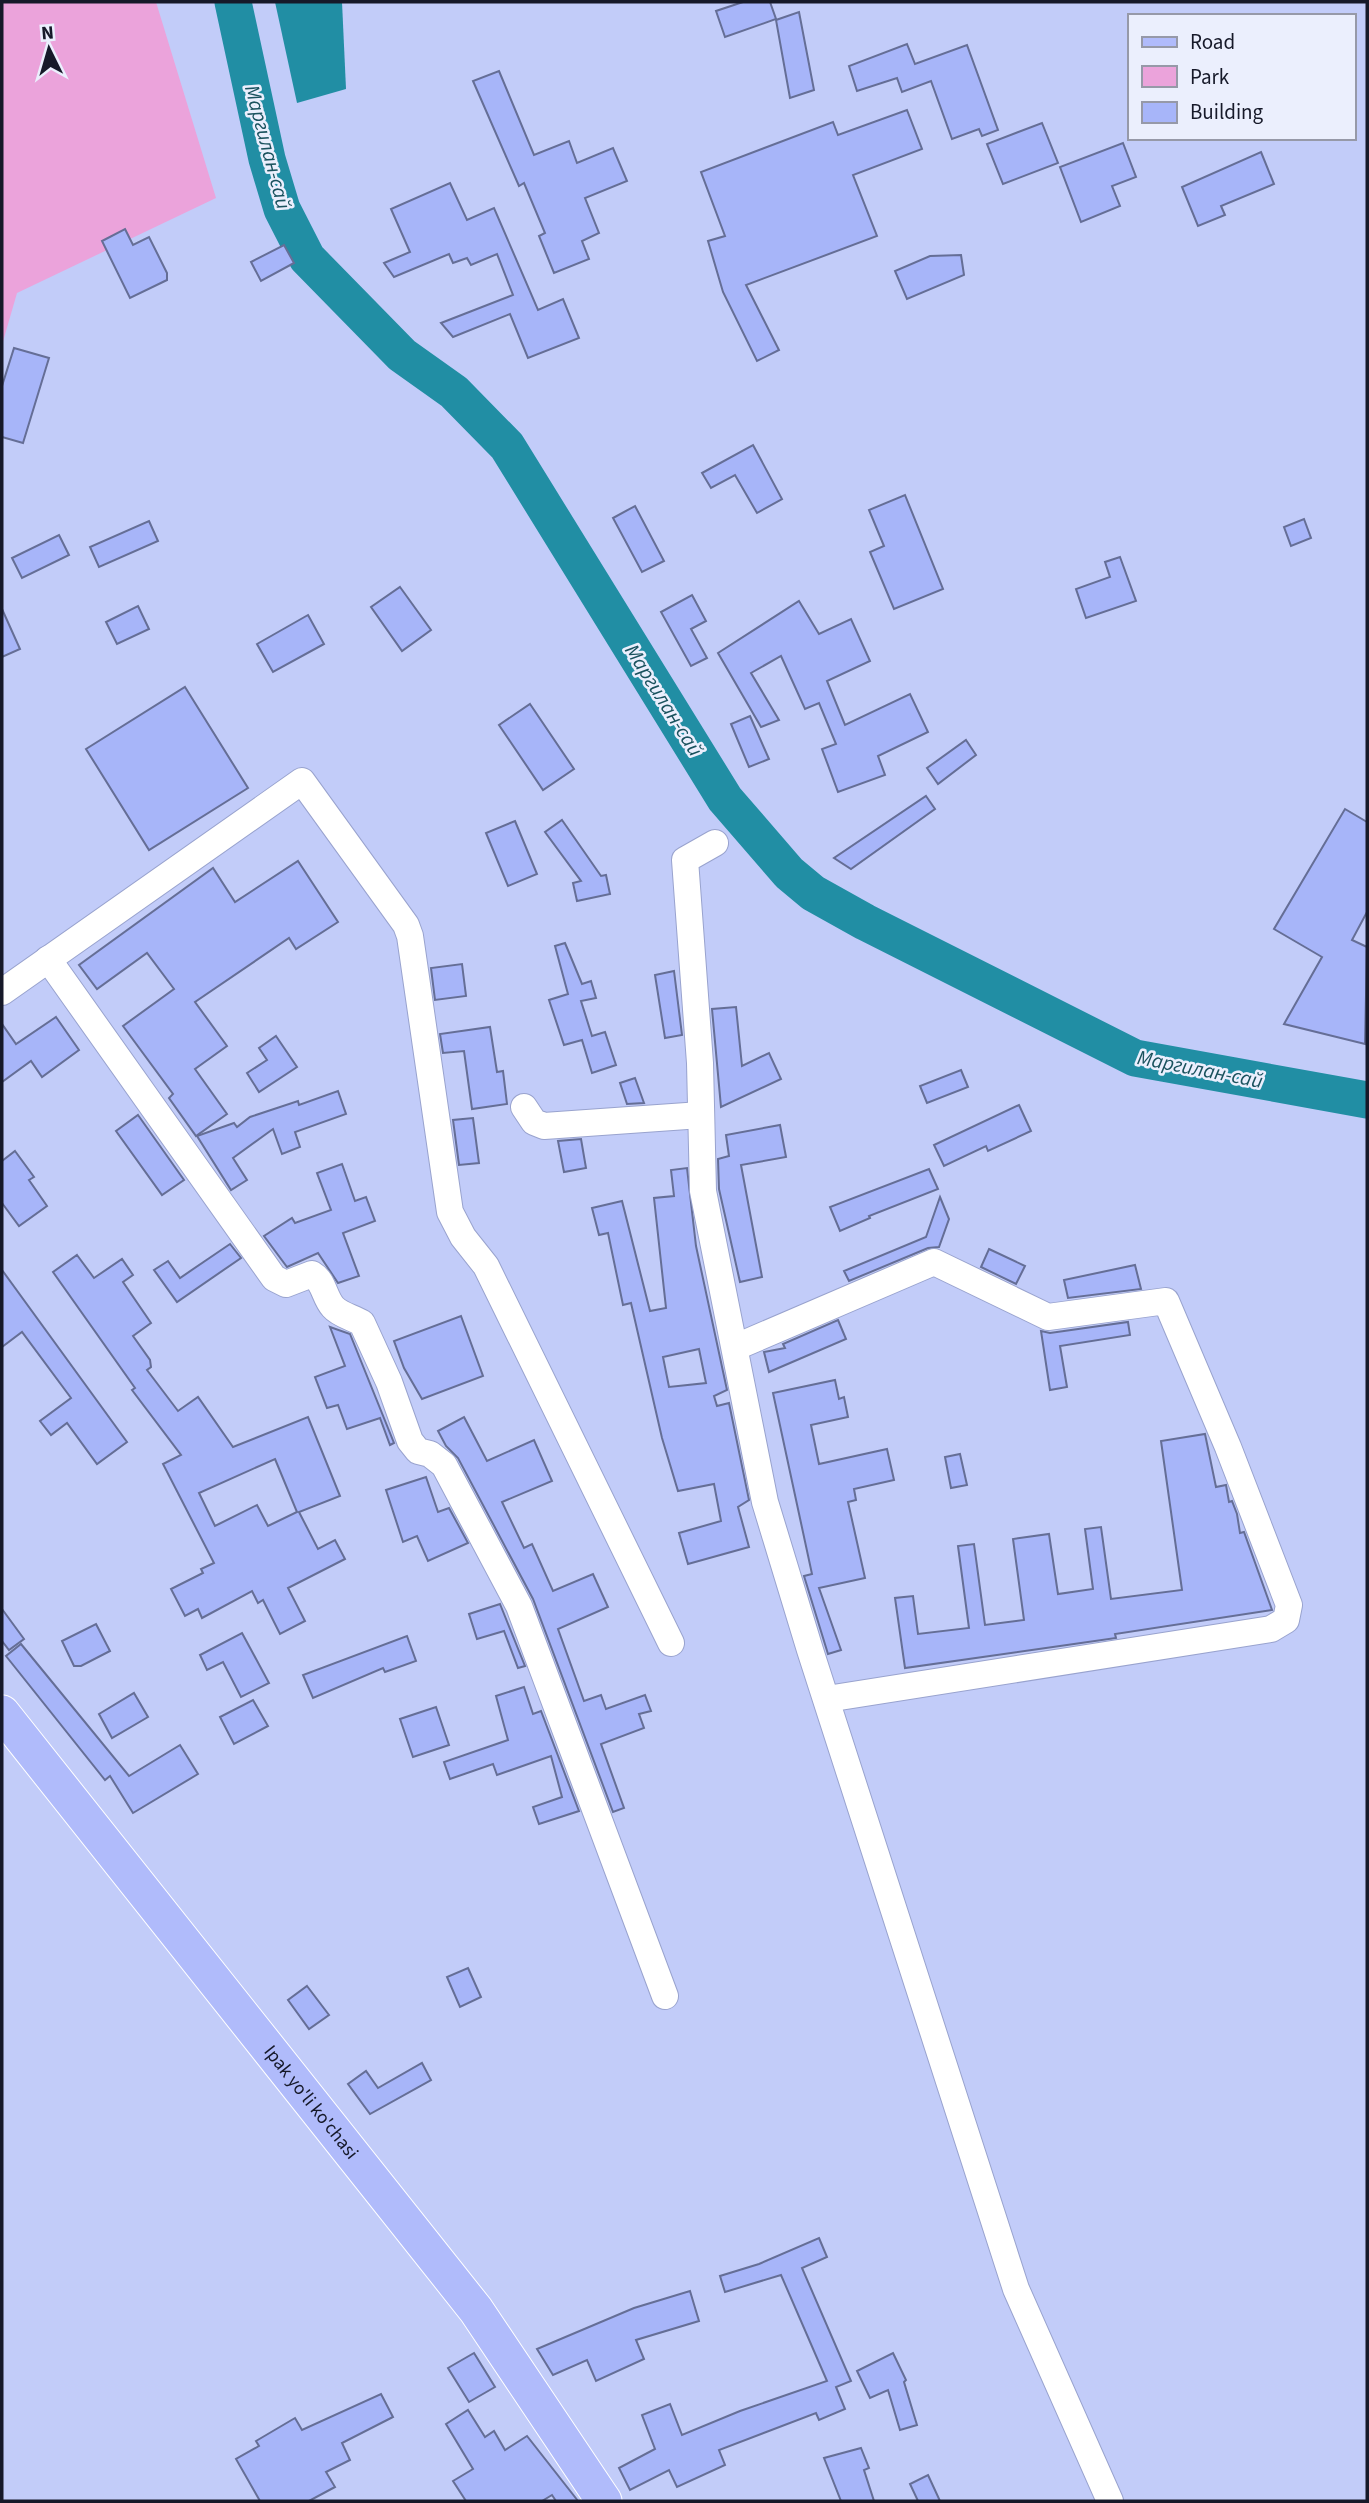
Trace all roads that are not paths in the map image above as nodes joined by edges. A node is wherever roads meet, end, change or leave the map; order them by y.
1 (715, 842) dead end
2 (48, 958) junction
3 (2, 992) edge
4 (524, 1107) dead end
5 (701, 1115) junction
6 (736, 1347) junction
7 (671, 1643) dead end
8 (827, 1699) junction
9 (2, 1713) edge
10 (665, 1996) dead end
11 (604, 2501) edge
12 (1110, 2501) edge

1 - 5 street
2 - 3 street
2 - 7 street
2 - 10 street
4 - 5 street
5 - 6 street
6 - 8 street
6 - 8 street
8 - 12 street
9 - 11 main road, Ipak yo'li ko'chasi

